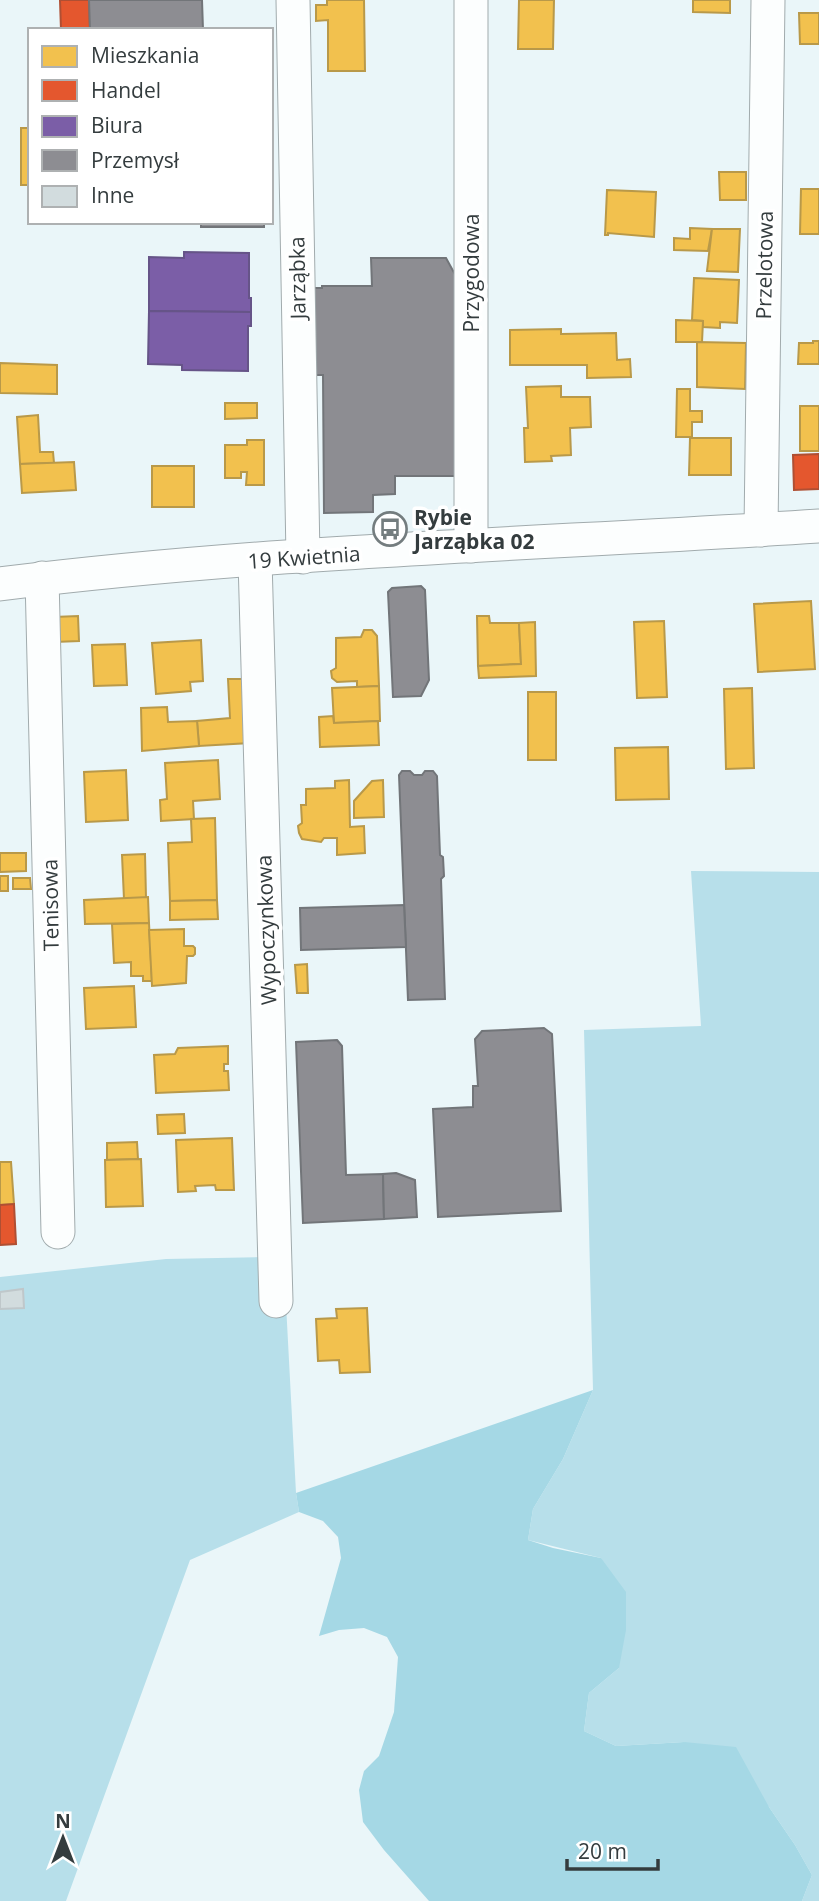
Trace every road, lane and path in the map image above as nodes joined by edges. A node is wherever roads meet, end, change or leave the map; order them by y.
1 (293, 0) edge
2 (471, 0) edge
3 (768, 0) edge
4 (819, 526) edge
5 (761, 530) junction
6 (471, 546) junction
7 (303, 557) junction
8 (255, 560) junction
9 (42, 578) junction
10 (0, 584) edge
11 (58, 1232) dead end
12 (276, 1301) dead end

1 - 7 street, Jarząbka
2 - 6 street, Przygodowa
3 - 5 street, Przelotowa
4 - 5 street, 19 Kwietnia
5 - 6 street, 19 Kwietnia
6 - 7 street, 19 Kwietnia
7 - 8 street, 19 Kwietnia
8 - 9 street, 19 Kwietnia
8 - 12 street, Wypoczynkowa
9 - 10 street, 19 Kwietnia
9 - 11 street, Tenisowa

